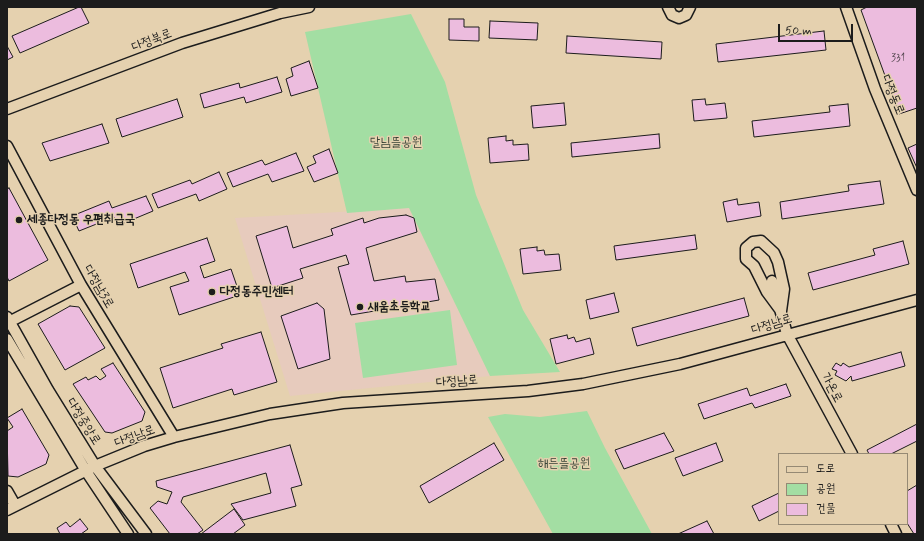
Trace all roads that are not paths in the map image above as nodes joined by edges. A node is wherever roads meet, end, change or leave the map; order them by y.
1 (309, 7) edge
2 (668, 7) edge
3 (690, 7) edge
4 (846, 7) edge
5 (7, 109) edge
6 (7, 146) edge
7 (917, 190) edge
8 (772, 281) dead end
9 (81, 285) junction
10 (917, 300) edge
11 (781, 311) junction
12 (8, 321) edge
13 (787, 334) junction
14 (7, 339) edge
15 (174, 437) junction
16 (851, 453) edge
17 (95, 466) junction
18 (86, 471) junction
19 (7, 491) edge
20 (11, 507) edge
21 (892, 525) edge
22 (128, 534) edge
23 (146, 534) edge
24 (896, 534) edge

1 - 5 street, 다정북로
2 - 3 street
4 - 7 street, 다정동로
6 - 9 street, 다정남3로
8 - 11 street, 가온로
9 - 12 street
9 - 15 street, 다정남3로
10 - 13 street, 다정남로
11 - 11 street
11 - 13 street, 가온로
12 - 17 street, 다정중앙로
13 - 15 street, 다정남로
13 - 16 street, 가온로
14 - 18 street, 다정중앙로
15 - 17 street, 다정남로
17 - 18 street, 다정남로
17 - 23 street, 다정중앙로
18 - 20 street, 다정남로
18 - 22 street, 다정중앙로
19 - 20 street
21 - 24 street

